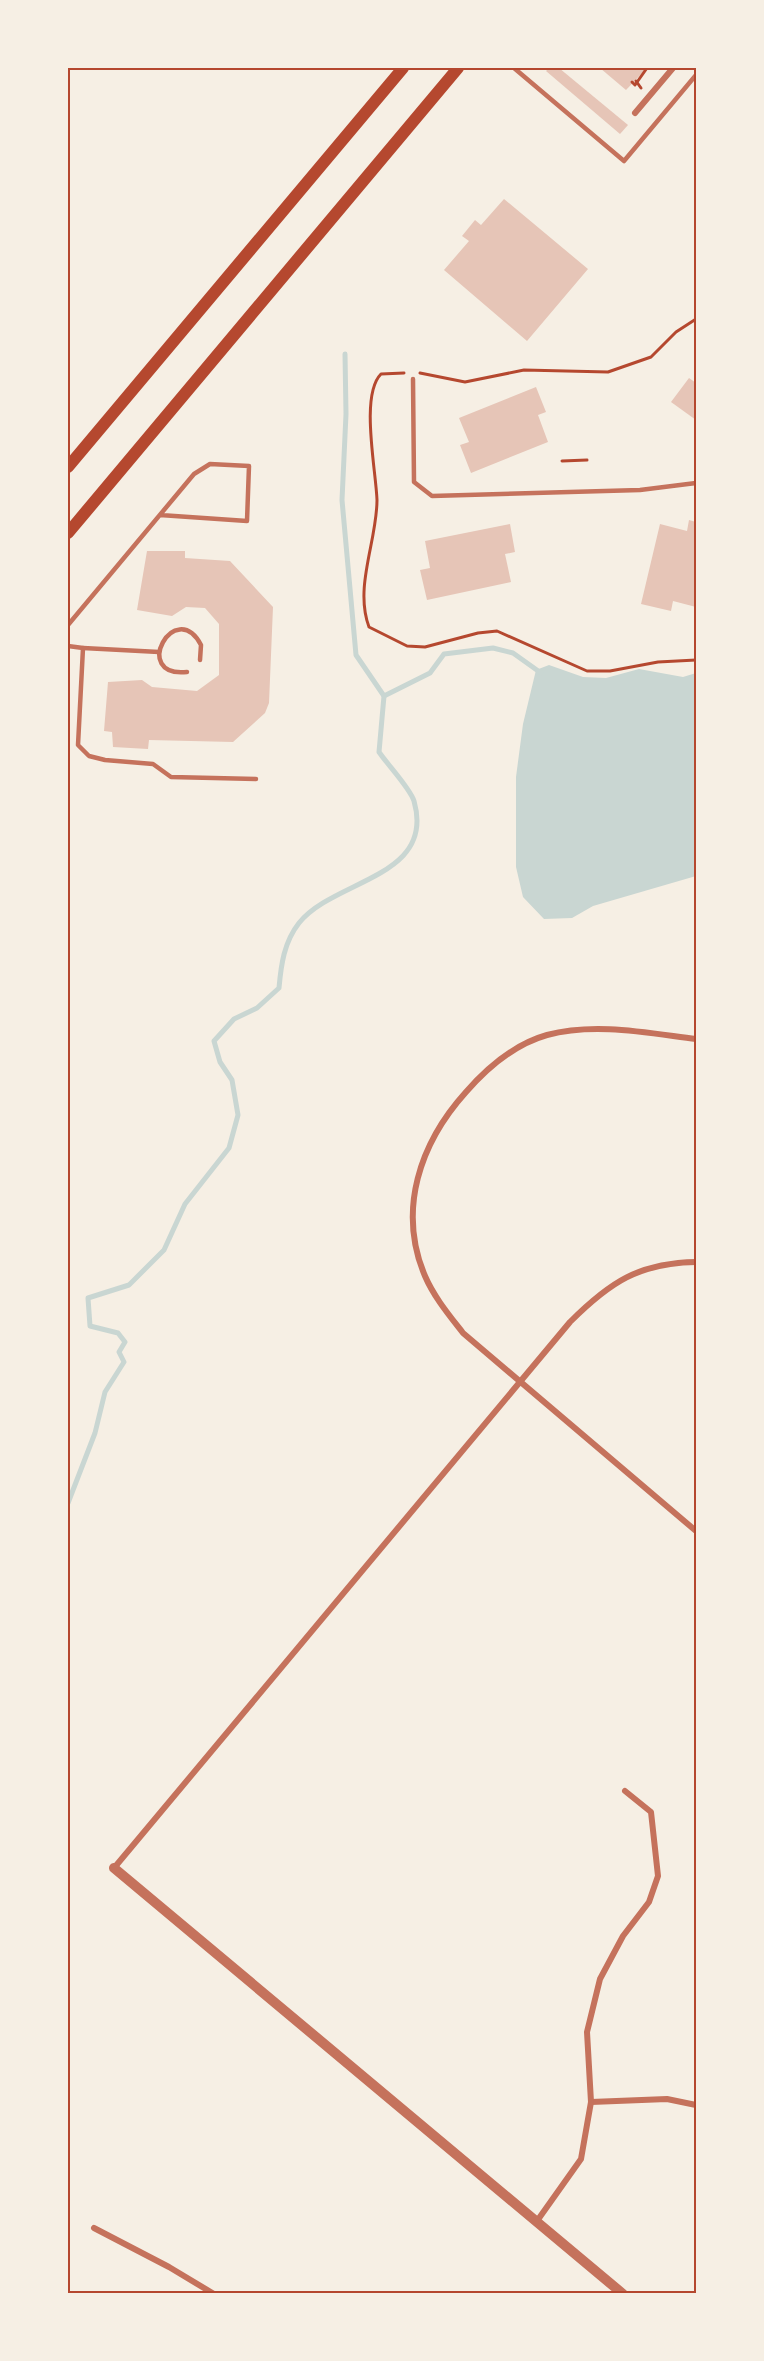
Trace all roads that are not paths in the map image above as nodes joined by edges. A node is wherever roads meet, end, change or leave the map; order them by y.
1 (403, 68) edge
2 (458, 68) edge
3 (514, 68) edge
4 (673, 68) edge
5 (696, 77) edge
6 (634, 113) dead end
7 (413, 379) dead end
8 (68, 467) edge
9 (696, 483) edge
10 (160, 514) junction
11 (68, 533) edge
12 (68, 625) edge
13 (68, 646) edge
14 (83, 648) junction
15 (159, 652) junction
16 (200, 660) dead end
17 (187, 672) dead end
18 (256, 779) dead end
19 (696, 1039) edge
20 (696, 1262) edge
21 (520, 1381) junction
22 (696, 1531) edge
23 (625, 1791) dead end
24 (114, 1868) joint
25 (591, 2102) junction
26 (696, 2105) edge
27 (537, 2221) junction
28 (94, 2228) dead end
29 (214, 2294) edge
30 (623, 2294) edge

1 - 8 main road
2 - 11 main road
3 - 5 lane
4 - 6 street
7 - 9 lane
10 - 10 lane
10 - 12 lane
13 - 14 lane
14 - 15 lane
14 - 18 lane
15 - 16 lane
15 - 17 lane
19 - 21 street
20 - 21 street
21 - 22 street
21 - 24 street
23 - 25 street
24 - 27 street
25 - 26 street
25 - 27 street
27 - 30 street
28 - 29 street

